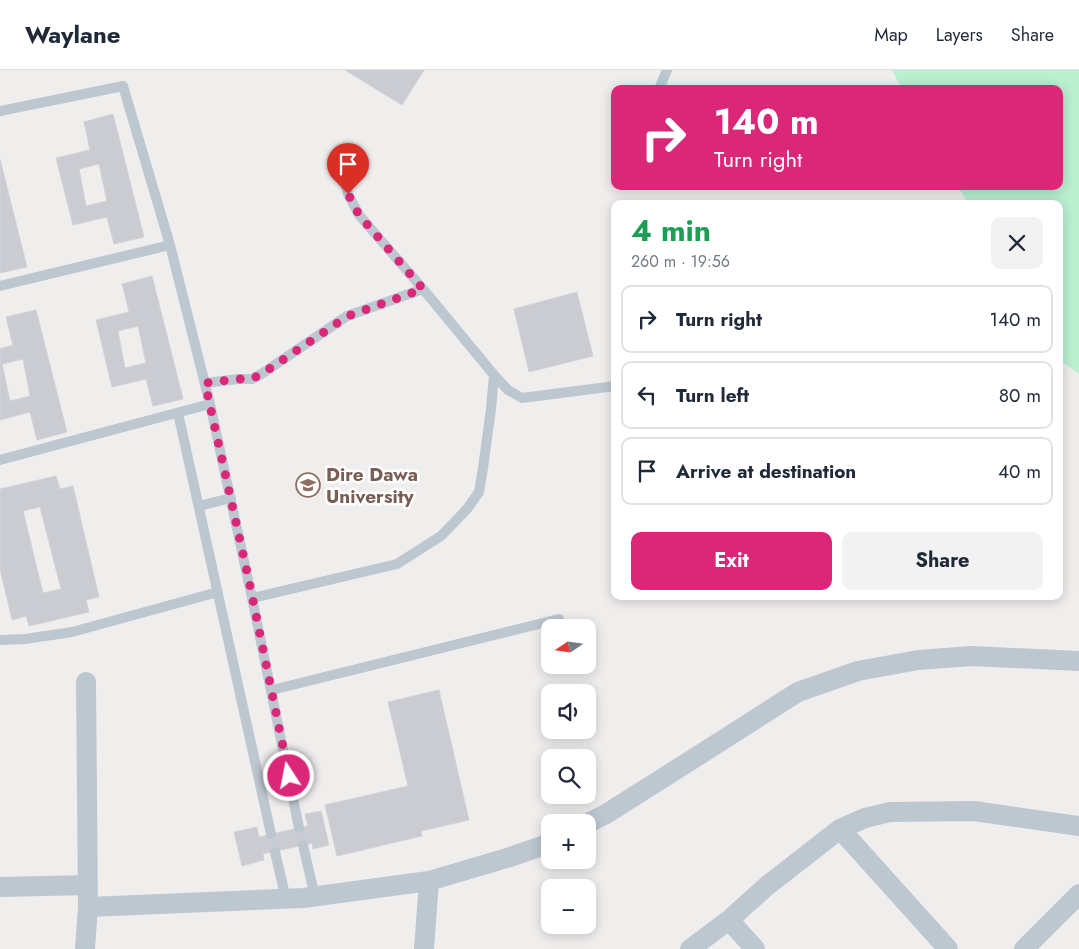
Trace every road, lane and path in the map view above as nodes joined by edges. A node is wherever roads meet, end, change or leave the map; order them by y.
1 (667, 70) edge
2 (661, 85) edge
3 (0, 111) edge
4 (339, 156) dead end
5 (170, 245) junction
6 (0, 286) edge
7 (423, 289) junction
8 (494, 376) junction
9 (205, 383) junction
10 (611, 387) edge
11 (210, 404) junction
12 (178, 413) junction
13 (0, 460) edge
14 (231, 498) junction
15 (199, 506) junction
16 (218, 592) junction
17 (252, 598) junction
18 (541, 623) edge
19 (0, 640) edge
20 (1079, 661) edge
21 (86, 682) dead end
22 (272, 690) junction
23 (596, 819) edge
24 (1079, 826) edge
25 (299, 828) dead end
26 (840, 829) junction
27 (271, 834) dead end
28 (303, 845) dead end
29 (541, 846) edge
30 (275, 852) dead end
31 (429, 881) junction
32 (88, 884) junction
33 (0, 887) edge
34 (1079, 894) edge
35 (315, 897) junction
36 (286, 899) junction
37 (88, 907) junction
38 (729, 920) junction
39 (85, 949) edge
40 (424, 949) edge
41 (690, 949) edge
42 (756, 949) edge
43 (948, 949) edge
44 (1024, 949) edge

1 - 2 lane
3 - 5 lane
4 - 7 lane
5 - 6 lane
5 - 9 lane
7 - 8 lane
7 - 9 lane
8 - 10 lane
8 - 17 lane
9 - 11 lane
11 - 12 lane
11 - 14 lane
12 - 13 lane
12 - 15 lane
14 - 15 lane
14 - 17 lane
15 - 16 lane
16 - 19 lane
16 - 27 lane
17 - 22 lane
18 - 22 lane
20 - 23 street
21 - 32 street
22 - 25 lane
24 - 26 street
26 - 38 street
26 - 43 street
28 - 35 lane
29 - 31 street
30 - 36 lane
31 - 35 street
31 - 40 street
32 - 33 street
32 - 37 street
34 - 44 street
35 - 36 street
36 - 37 street
37 - 39 street
38 - 41 street
38 - 42 street

